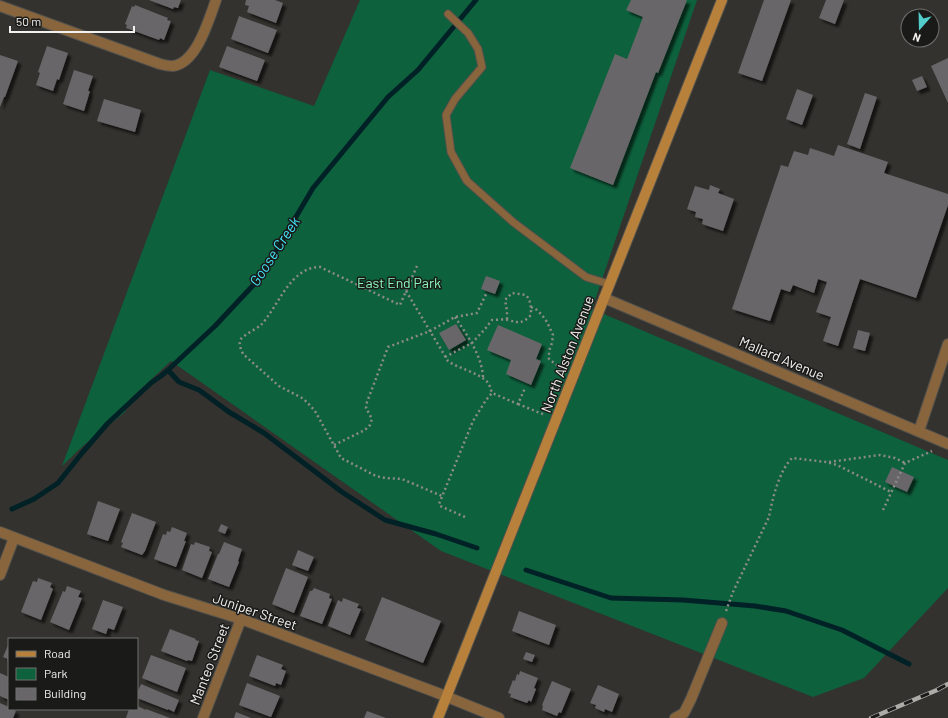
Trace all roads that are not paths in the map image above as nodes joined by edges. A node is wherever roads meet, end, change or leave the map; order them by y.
1 (216, 0) edge
2 (722, 0) edge
3 (0, 6) edge
4 (448, 14) dead end
5 (610, 284) junction
6 (604, 298) junction
7 (948, 344) edge
8 (919, 431) junction
9 (948, 444) edge
10 (0, 532) edge
11 (14, 538) junction
12 (0, 575) edge
13 (241, 619) junction
14 (722, 623) road end
15 (447, 697) junction
16 (203, 718) edge
17 (438, 718) edge
18 (499, 718) edge
19 (675, 718) edge

1 - 3 street
2 - 5 main road, North Alston Avenue
4 - 5 lane
5 - 6 main road, North Alston Avenue
6 - 8 street, Mallard Avenue
6 - 15 main road, North Alston Avenue
7 - 8 street
8 - 9 street, Mallard Avenue
10 - 11 street, Juniper Street
11 - 12 street
11 - 13 street, Juniper Street
13 - 15 street, Juniper Street
13 - 16 street, Manteo Street
14 - 19 street
15 - 17 main road, North Alston Avenue
15 - 18 street, Juniper Street

